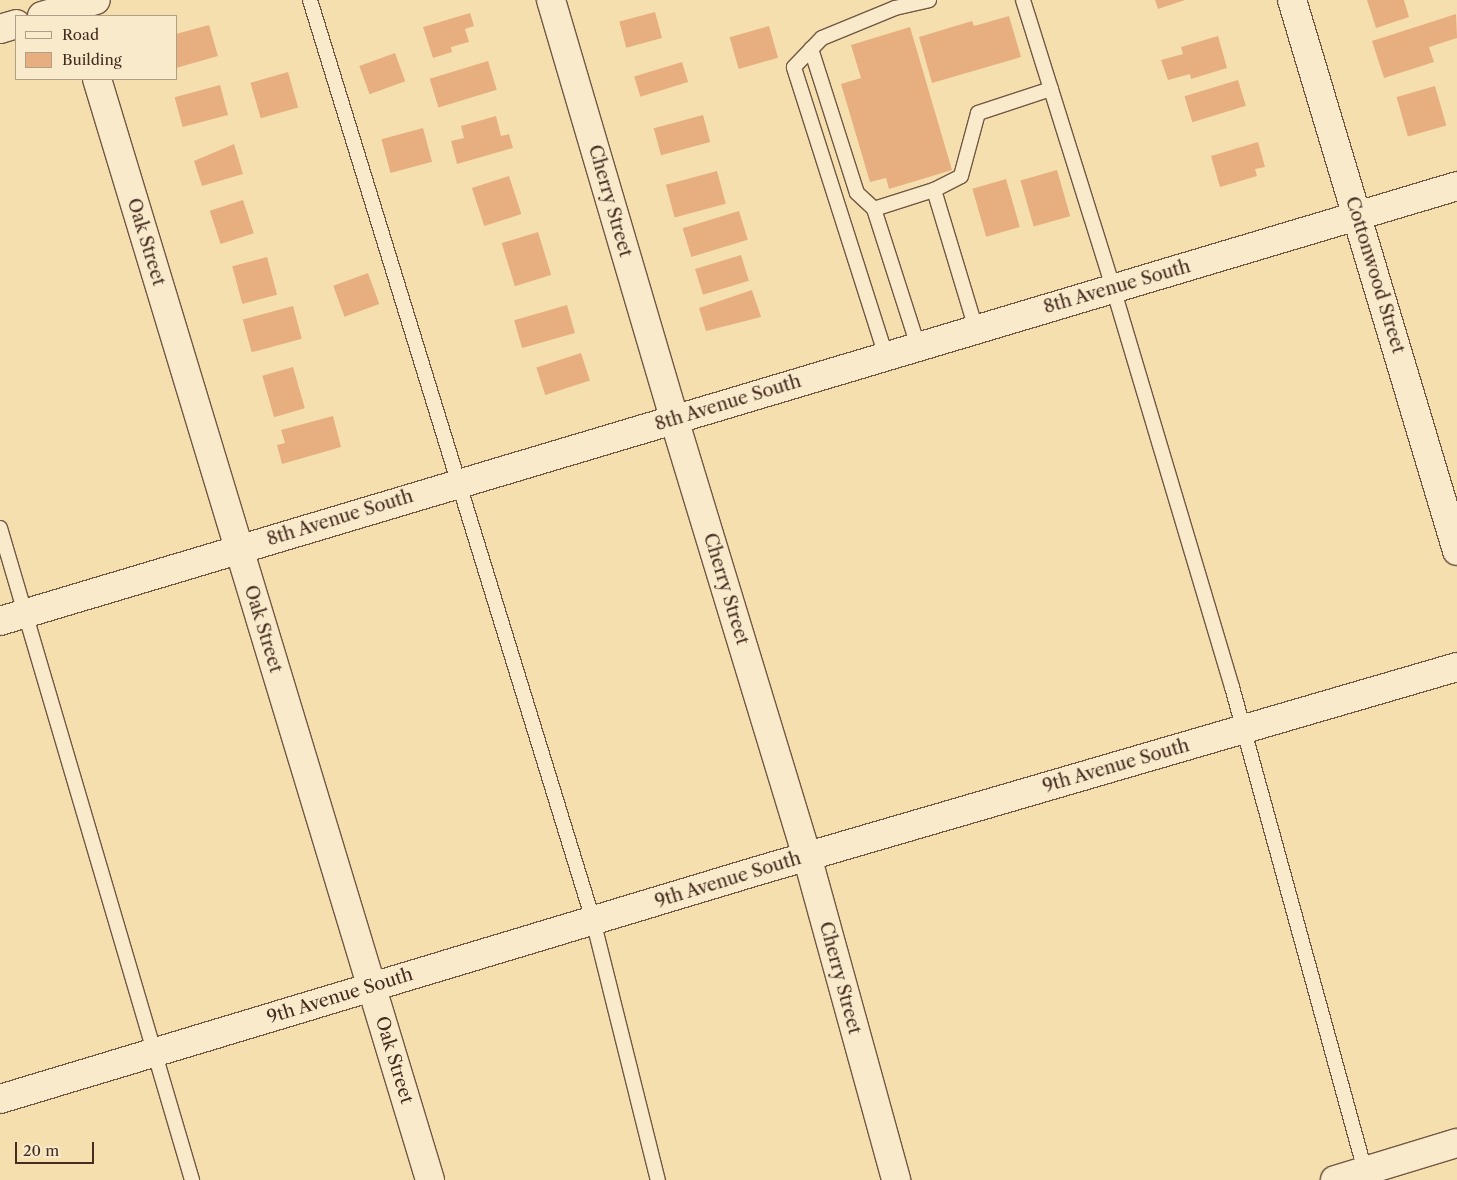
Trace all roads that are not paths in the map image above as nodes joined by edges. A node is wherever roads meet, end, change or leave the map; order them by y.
1 (310, 0) edge
2 (551, 0) edge
3 (929, 0) edge
4 (1023, 0) edge
5 (1292, 0) edge
6 (81, 6) edge
7 (46, 15) edge
8 (15, 24) edge
9 (0, 29) edge
10 (811, 49) junction
11 (97, 80) edge
12 (1051, 89) junction
13 (1457, 186) edge
14 (934, 190) junction
15 (874, 209) junction
16 (1358, 216) junction
17 (1114, 288) junction
18 (976, 329) junction
19 (918, 346) junction
20 (886, 356) junction
21 (674, 419) junction
22 (457, 484) junction
23 (0, 528) edge
24 (238, 549) junction
25 (1457, 551) edge
26 (26, 613) junction
27 (0, 621) edge
28 (1457, 666) edge
29 (1244, 729) junction
30 (807, 856) junction
31 (593, 920) junction
32 (372, 986) junction
33 (154, 1052) junction
34 (0, 1099) edge
35 (1457, 1143) edge
36 (1366, 1176) edge
37 (192, 1180) edge
38 (430, 1180) edge
39 (658, 1180) edge
40 (896, 1180) edge
41 (1335, 1180) edge

1 - 22 lane
2 - 21 street, Cherry Street
3 - 10 lane
4 - 12 lane
5 - 16 street, Cottonwood Street
6 - 7 street
8 - 9 street
10 - 15 lane
10 - 20 lane
11 - 24 street, Oak Street
12 - 14 lane
12 - 17 lane
13 - 16 street, 8th Avenue South
14 - 15 lane
14 - 18 lane
15 - 19 lane
16 - 17 street, 8th Avenue South
16 - 25 street, Cottonwood Street
17 - 18 street, 8th Avenue South
17 - 29 lane
18 - 19 street, 8th Avenue South
19 - 20 street, 8th Avenue South
20 - 21 street, 8th Avenue South
21 - 22 street, 8th Avenue South
21 - 30 street, Cherry Street
22 - 24 street, 8th Avenue South
22 - 31 lane
23 - 26 lane
24 - 26 street, 8th Avenue South
24 - 32 street, Oak Street
26 - 27 street, 8th Avenue South
26 - 33 lane
28 - 29 street, 9th Avenue South
29 - 30 street, 9th Avenue South
29 - 36 lane
30 - 31 street, 9th Avenue South
30 - 40 street, Cherry Street
31 - 32 street, 9th Avenue South
31 - 39 lane
32 - 33 street, 9th Avenue South
32 - 38 street, Oak Street
33 - 34 street, 9th Avenue South
33 - 37 lane
35 - 36 street
36 - 41 street

